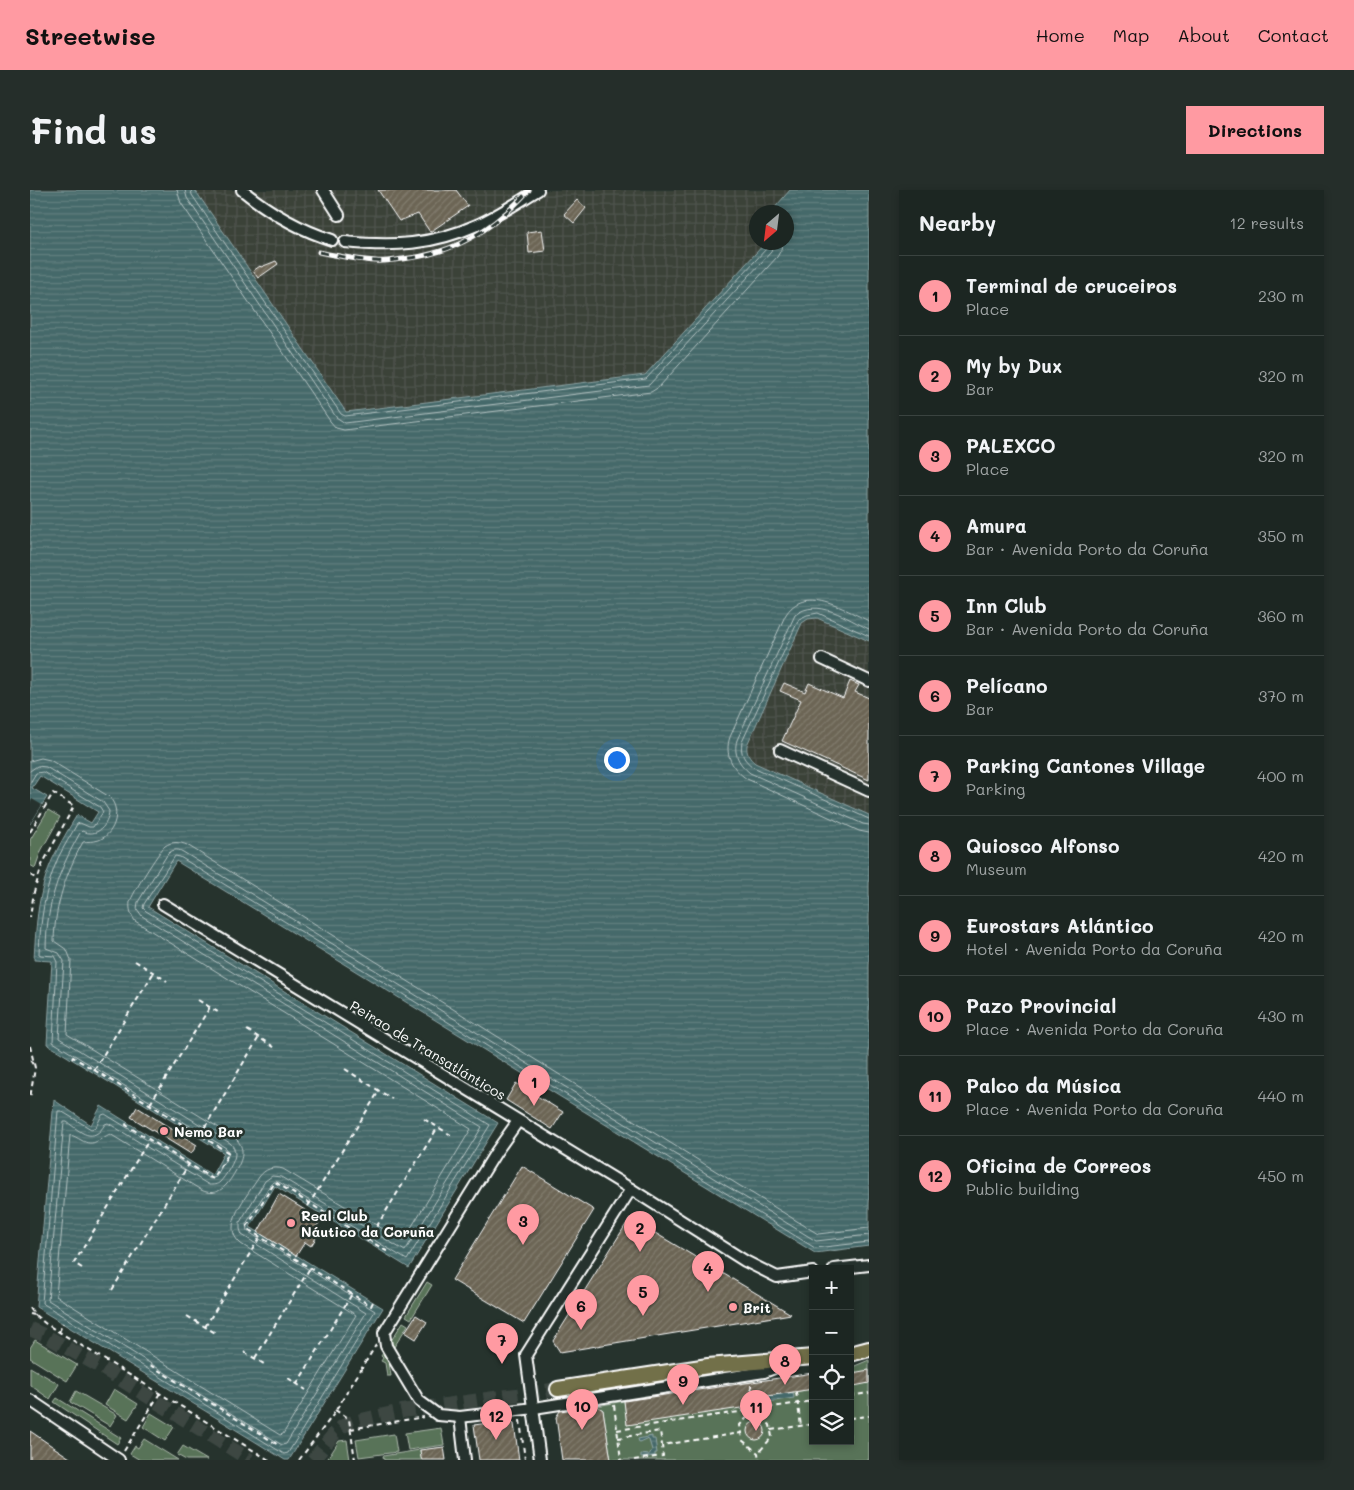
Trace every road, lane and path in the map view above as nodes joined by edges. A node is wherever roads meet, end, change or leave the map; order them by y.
1 (242, 190) edge
2 (322, 190) edge
3 (538, 190) edge
4 (339, 215) dead end
5 (332, 240) dead end
6 (344, 242) dead end
7 (822, 659) dead end
8 (869, 681) edge
9 (780, 750) dead end
10 (869, 791) edge
11 (30, 832) edge
12 (30, 875) edge
13 (38, 880) junction
14 (163, 904) dead end
15 (30, 917) edge
16 (135, 961) dead end
17 (154, 972) junction
18 (167, 980) dead end
19 (198, 1000) dead end
20 (210, 1007) junction
21 (221, 1014) dead end
22 (247, 1030) dead end
23 (259, 1038) junction
24 (30, 1046) edge
25 (277, 1049) dead end
26 (72, 1059) dead end
27 (30, 1060) edge
28 (35, 1068) junction
29 (345, 1069) dead end
30 (94, 1070) junction
31 (379, 1091) junction
32 (30, 1098) edge
33 (392, 1099) dead end
34 (150, 1104) junction
35 (424, 1119) dead end
36 (518, 1121) junction
37 (127, 1122) dead end
38 (438, 1127) junction
39 (200, 1134) junction
40 (451, 1135) dead end
41 (150, 1140) junction
42 (190, 1164) junction
43 (631, 1189) junction
44 (309, 1205) junction
45 (260, 1237) junction
46 (368, 1241) junction
47 (387, 1254) dead end
48 (867, 1266) edge
49 (854, 1267) edge
50 (82, 1268) dead end
51 (310, 1268) junction
52 (809, 1273) edge
53 (112, 1290) dead end
54 (352, 1294) junction
55 (374, 1302) dead end
56 (30, 1308) edge
57 (30, 1314) edge
58 (35, 1315) junction
59 (187, 1316) dead end
60 (63, 1323) dead end
61 (205, 1328) junction
62 (58, 1332) junction
63 (384, 1333) junction
64 (217, 1334) dead end
65 (869, 1349) edge
66 (244, 1352) dead end
67 (854, 1353) edge
68 (255, 1358) junction
69 (808, 1358) edge
70 (264, 1364) dead end
71 (150, 1365) dead end
72 (288, 1378) dead end
73 (750, 1380) dead end
74 (297, 1384) junction
75 (558, 1389) tunnel mouth
76 (306, 1390) dead end
77 (796, 1392) dead end
78 (869, 1393) edge
79 (160, 1394) junction
80 (854, 1395) edge
81 (30, 1400) edge
82 (613, 1400) dead end
83 (809, 1402) edge
84 (798, 1403) junction
85 (534, 1408) junction
86 (335, 1410) junction
87 (754, 1410) junction
88 (438, 1415) junction
89 (869, 1416) edge
90 (460, 1417) junction
91 (519, 1418) dead end
92 (854, 1418) edge
93 (809, 1425) edge
94 (801, 1426) junction
95 (350, 1429) junction
96 (617, 1430) junction
97 (771, 1430) junction
98 (741, 1434) junction
99 (618, 1438) junction
100 (662, 1445) junction
101 (280, 1446) dead end
102 (758, 1453) junction
103 (119, 1460) edge
104 (269, 1460) edge
105 (298, 1460) edge
106 (355, 1460) edge
107 (465, 1460) edge
108 (525, 1460) edge
109 (540, 1460) edge
110 (621, 1460) edge
111 (634, 1460) edge
112 (759, 1460) edge

1 - 5 street
2 - 4 street
3 - 6 street
7 - 8 street
9 - 10 street
11 - 13 path
12 - 13 path
13 - 15 path
14 - 36 street, Peirao de Transatlánticos
16 - 17 path
17 - 18 path
17 - 30 path
19 - 20 path
20 - 21 path
20 - 34 path
22 - 23 path
23 - 25 path
23 - 39 path
24 - 28 path
26 - 30 path
27 - 28 path
28 - 32 path
29 - 31 path
30 - 34 path
31 - 33 path
31 - 44 path
34 - 39 path
35 - 38 path
36 - 43 street, Peirao de Transatlánticos
36 - 63 street
37 - 41 path
38 - 40 path
38 - 46 path
39 - 42 path
41 - 42 path
41 - 50 path
42 - 53 path
43 - 52 street, Peirao de Transatlánticos
43 - 85 street
44 - 45 path
44 - 46 path
45 - 51 path
45 - 61 path
46 - 47 path
48 - 49 street
51 - 54 path
51 - 68 path
54 - 55 path
54 - 74 path
56 - 58 path
57 - 58 path
58 - 62 path
59 - 61 path
60 - 62 path
61 - 64 path
62 - 79 path
63 - 86 path
63 - 88 street
65 - 67 main road
66 - 68 path
68 - 70 path
69 - 75 main road
69 - 85 street
71 - 101 path
72 - 74 path
73 - 87 path
74 - 76 path
77 - 84 path
78 - 80 path
79 - 103 path
79 - 104 path
81 - 103 street
82 - 96 path
83 - 84 path
84 - 87 path
84 - 94 path
85 - 90 street
85 - 109 street
86 - 95 path
86 - 105 path
87 - 96 path
87 - 97 path
87 - 98 path
88 - 90 street
88 - 95 path
89 - 92 path
90 - 107 street
91 - 108 path
93 - 94 path
94 - 97 path
95 - 106 path
96 - 99 path
97 - 102 path
98 - 100 path
98 - 102 path
99 - 100 path
99 - 110 path
100 - 111 path
102 - 112 path

